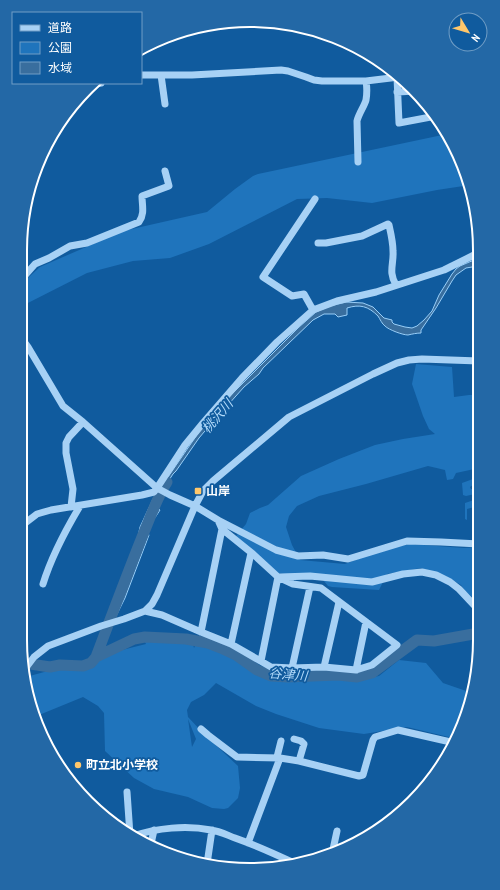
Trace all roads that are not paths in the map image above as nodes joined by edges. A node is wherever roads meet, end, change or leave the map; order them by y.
1 (142, 75) edge
2 (161, 75) junction
3 (392, 78) edge
4 (366, 80) junction
5 (398, 83) edge
6 (407, 91) edge
7 (397, 92) junction
8 (165, 104) dead end
9 (429, 117) edge
10 (358, 162) dead end
11 (165, 171) dead end
12 (314, 199) dead end
13 (318, 243) dead end
14 (473, 256) edge
15 (27, 273) edge
16 (396, 285) junction
17 (313, 310) junction
18 (27, 346) edge
19 (473, 361) edge
20 (84, 422) junction
21 (157, 488) junction
22 (80, 506) junction
23 (195, 506) junction
24 (70, 507) junction
25 (218, 520) junction
26 (27, 522) edge
27 (222, 529) junction
28 (473, 544) edge
29 (251, 553) junction
30 (278, 577) junction
31 (43, 584) dead end
32 (310, 587) junction
33 (339, 602) junction
34 (473, 603) edge
35 (145, 611) junction
36 (366, 622) junction
37 (201, 632) junction
38 (231, 644) junction
39 (261, 661) junction
40 (28, 665) edge
41 (324, 667) junction
42 (292, 668) junction
43 (356, 670) junction
44 (201, 729) dead end
45 (294, 739) dead end
46 (281, 742) dead end
47 (449, 742) edge
48 (278, 757) junction
49 (299, 761) junction
50 (127, 792) dead end
51 (130, 828) edge
52 (154, 830) junction
53 (212, 830) junction
54 (337, 831) dead end
55 (139, 833) edge
56 (152, 840) edge
57 (248, 842) junction
58 (334, 847) edge
59 (208, 859) edge
60 (287, 860) edge

1 - 2 street
2 - 4 street
2 - 8 street
3 - 4 street
4 - 10 street
5 - 7 street
6 - 7 street
7 - 9 street
11 - 15 street
12 - 17 street
13 - 16 street
14 - 16 street
16 - 17 street
17 - 21 street
18 - 20 street
19 - 23 street
20 - 21 street
20 - 24 street
21 - 22 street
21 - 23 street
22 - 24 street
22 - 31 street
23 - 25 street
23 - 35 street
24 - 26 street
25 - 27 street
25 - 28 street
27 - 29 street
27 - 37 street
29 - 30 street
29 - 38 street
30 - 32 street
30 - 34 street
30 - 39 street
32 - 33 street
32 - 42 street
33 - 36 street
33 - 41 street
35 - 37 street
35 - 40 street
36 - 43 street
36 - 43 street
37 - 38 street
38 - 39 street
39 - 42 street
41 - 42 street
41 - 43 street
44 - 48 street
45 - 49 street
46 - 48 street
47 - 49 street
48 - 49 street
48 - 57 street
50 - 51 street
52 - 53 street
52 - 55 street
52 - 56 street
53 - 57 street
53 - 59 street
54 - 58 street
57 - 60 street

